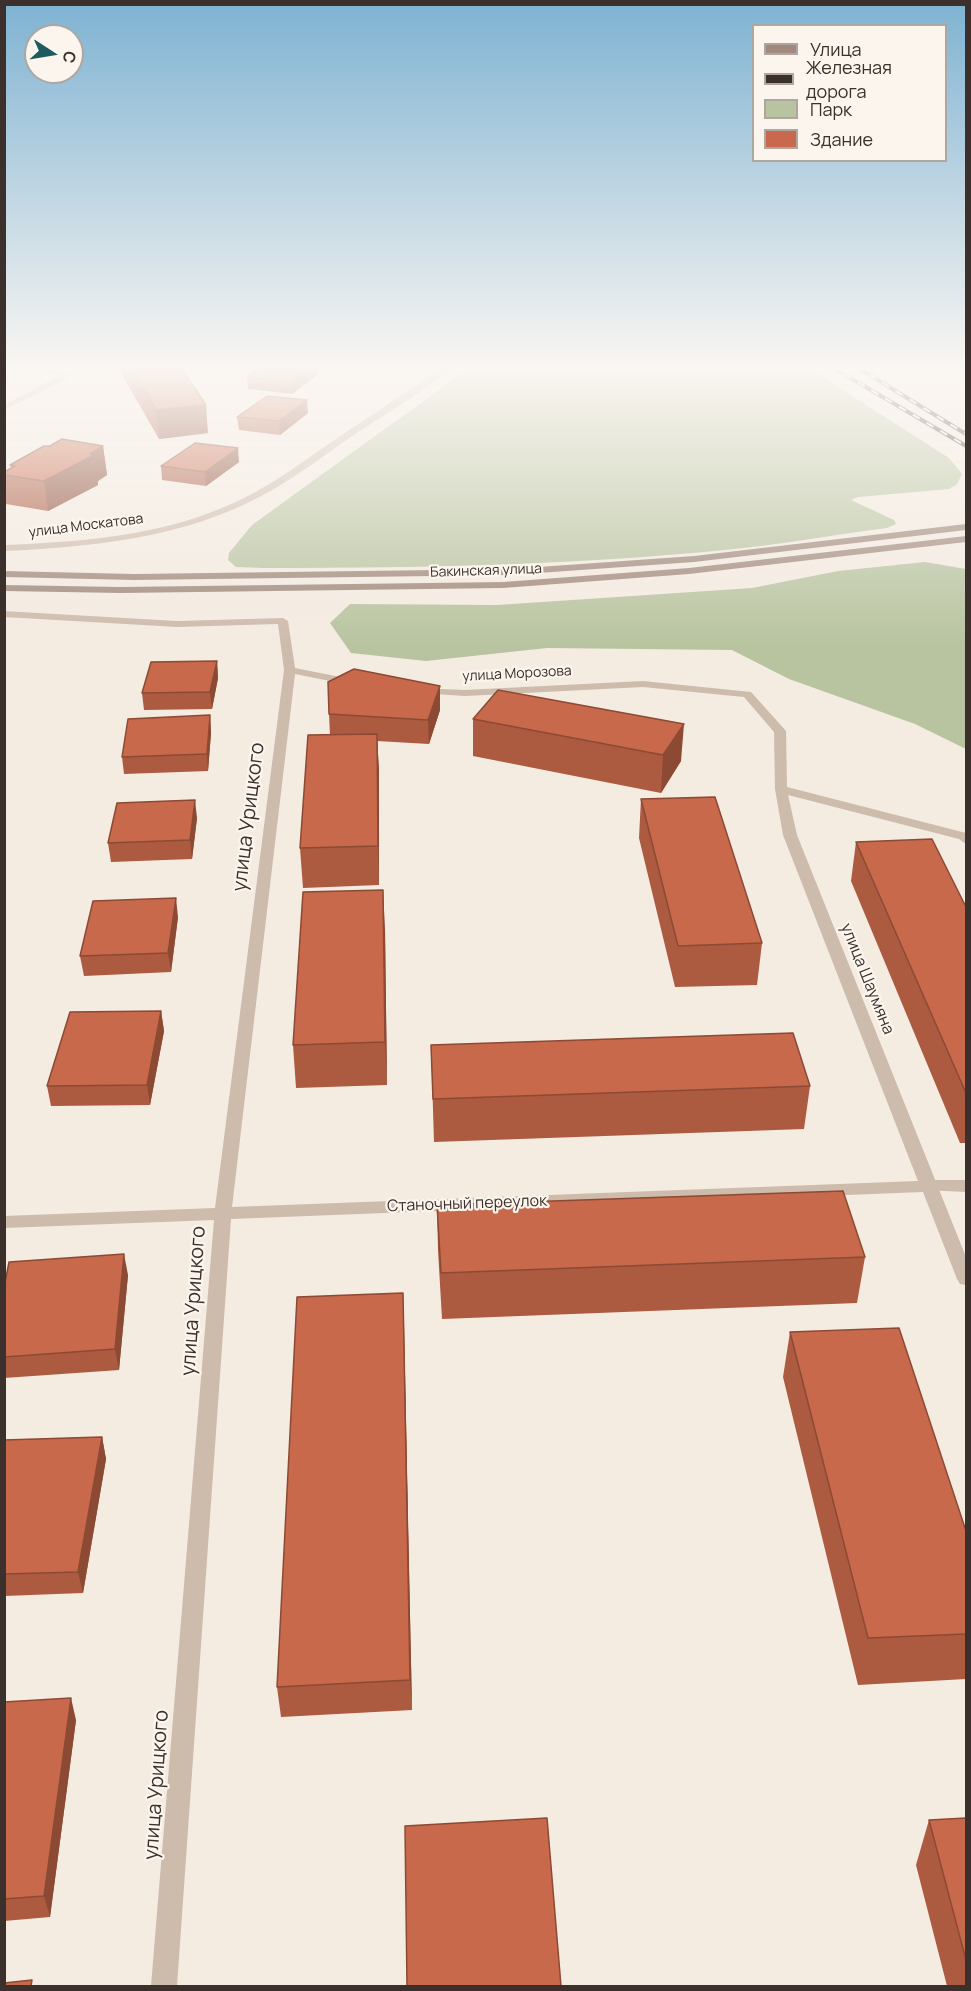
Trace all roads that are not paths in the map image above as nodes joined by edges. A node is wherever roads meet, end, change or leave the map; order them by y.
1 (313, 459) edge
2 (966, 527) edge
3 (966, 538) edge
4 (4, 548) edge
5 (4, 574) edge
6 (4, 588) edge
7 (4, 614) edge
8 (290, 670) junction
9 (363, 684) edge
10 (408, 689) edge
11 (747, 694) joint
12 (781, 789) junction
13 (966, 840) edge
14 (930, 1186) junction
15 (966, 1186) edge
16 (224, 1213) junction
17 (4, 1221) edge
18 (966, 1279) edge
19 (164, 1986) edge

1 - 4 street, улица Москатова
2 - 5 main road, Бакинская улица
3 - 6 main road, Бакинская улица
7 - 8 street, улица Урицкого
8 - 9 street
8 - 16 street, улица Урицкого
10 - 11 street, улица Морозова
11 - 12 street, улица Шаумяна
12 - 13 street
12 - 14 street, улица Шаумяна
14 - 15 street, Станочный переулок
14 - 16 street, Станочный переулок
14 - 18 street, улица Шаумяна
16 - 17 street, Станочный переулок
16 - 19 street, улица Урицкого

